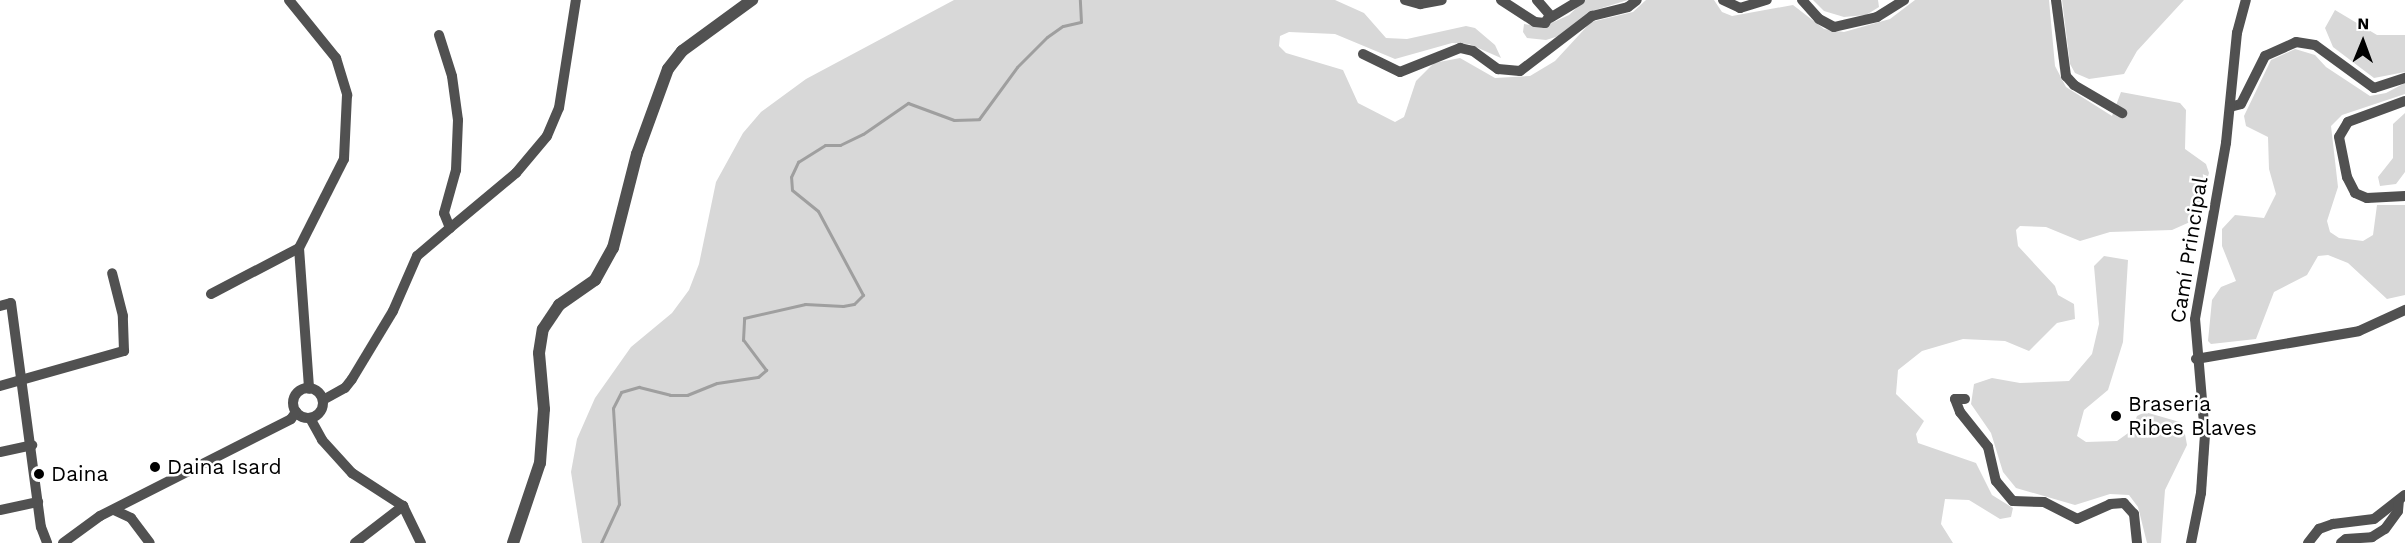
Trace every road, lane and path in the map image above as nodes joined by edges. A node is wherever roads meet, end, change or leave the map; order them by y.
1 (289, 0) edge
2 (576, 0) edge
3 (753, 0) edge
4 (1405, 0) edge
5 (1442, 0) edge
6 (1501, 0) edge
7 (1537, 0) edge
8 (1580, 0) edge
9 (1637, 0) edge
10 (1723, 0) edge
11 (1767, 0) edge
12 (1802, 0) edge
13 (1904, 0) edge
14 (2056, 0) edge
15 (2246, 0) edge
16 (1550, 18) junction
17 (440, 35) dead end
18 (1363, 54) dead end
19 (2405, 78) edge
20 (2405, 101) edge
21 (2230, 107) junction
22 (2122, 113) dead end
23 (2405, 196) edge
24 (450, 228) junction
25 (299, 248) junction
26 (112, 273) dead end
27 (211, 294) dead end
28 (0, 306) edge
29 (2405, 310) edge
30 (2196, 359) junction
31 (22, 379) junction
32 (0, 386) edge
33 (309, 388) junction
34 (1965, 399) dead end
35 (323, 400) junction
36 (296, 412) junction
37 (310, 418) junction
38 (32, 445) junction
39 (0, 452) edge
40 (144, 495) junction
41 (2402, 497) edge
42 (38, 502) junction
43 (403, 506) junction
44 (0, 510) edge
45 (114, 510) junction
46 (138, 527) junction
47 (47, 543) edge
48 (63, 543) edge
49 (150, 543) edge
50 (355, 543) edge
51 (421, 543) edge
52 (513, 543) edge
53 (2137, 543) edge
54 (2191, 543) edge
55 (2308, 543) edge
56 (2341, 543) edge

1 - 25 street
2 - 24 street
3 - 52 street
4 - 5 street
6 - 16 street
7 - 16 street
8 - 16 street
9 - 18 street
10 - 11 street
12 - 13 street
14 - 22 street
15 - 21 street, Camí Principal
17 - 24 street
19 - 21 street
20 - 23 street
21 - 30 street, Camí Principal
24 - 35 street
25 - 27 street
25 - 33 street
26 - 31 street
28 - 31 street
29 - 30 street
30 - 54 street, Camí Principal
31 - 32 street
31 - 38 street
33 - 35 street
33 - 36 street
34 - 53 street
35 - 37 street
36 - 37 street
36 - 40 street
37 - 43 street
38 - 39 street
38 - 42 street
40 - 45 street
40 - 46 street
41 - 55 street
41 - 56 street
42 - 44 street
42 - 47 street
43 - 50 street
43 - 51 street
45 - 46 street
45 - 48 street
46 - 49 street

